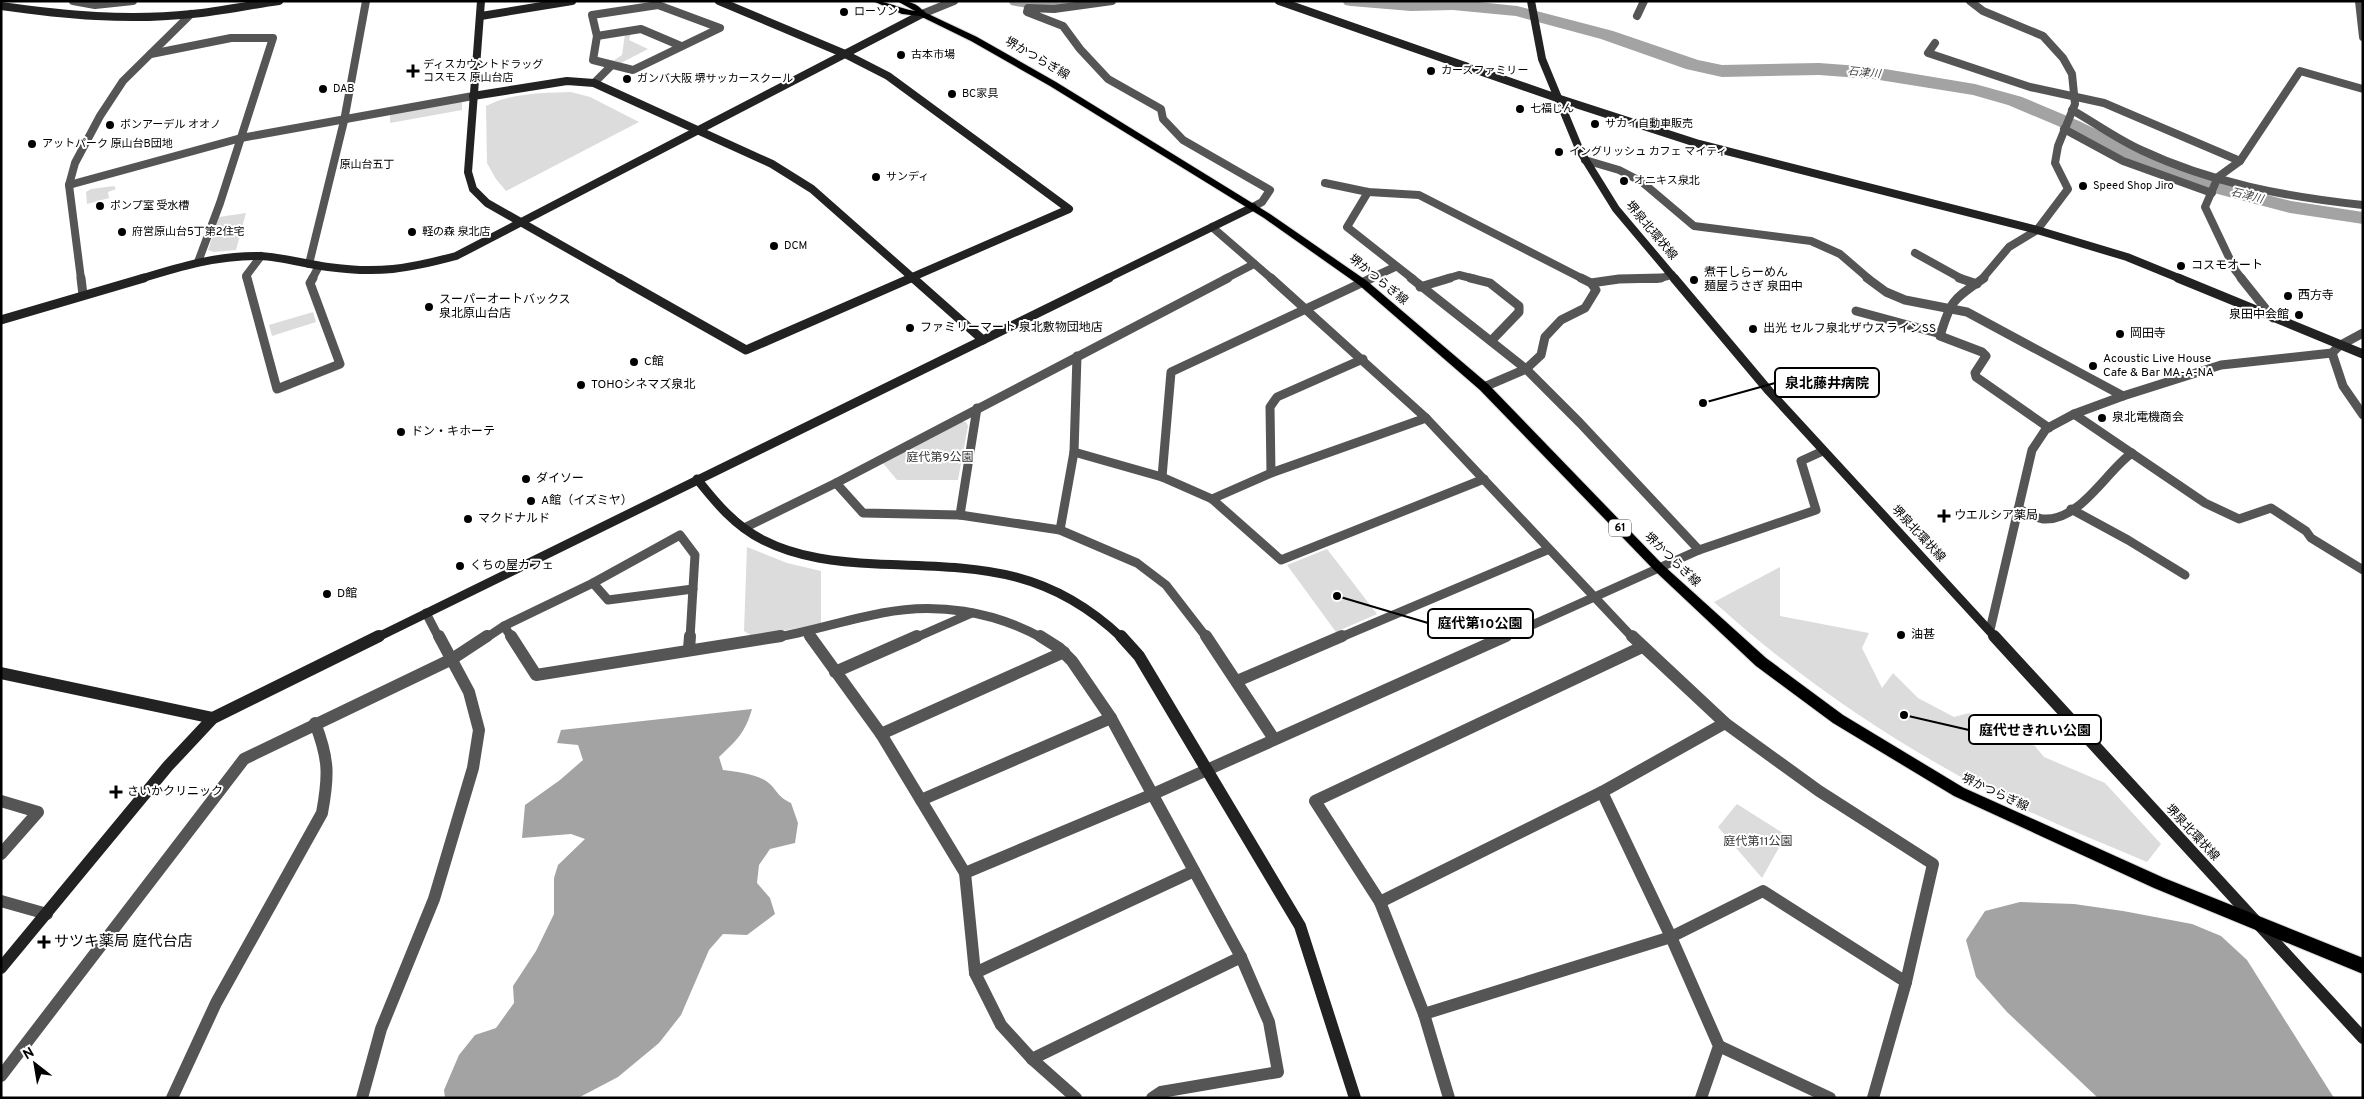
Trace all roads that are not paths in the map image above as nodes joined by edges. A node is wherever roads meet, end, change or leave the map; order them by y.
1 (73, 1) edge
2 (133, 1) edge
3 (279, 1) edge
4 (366, 1) edge
5 (482, 1) edge
6 (572, 1) edge
7 (719, 1) edge
8 (877, 1) edge
9 (901, 1) edge
10 (954, 1) edge
11 (1112, 1) edge
12 (1278, 1) edge
13 (1531, 1) edge
14 (1644, 1) edge
15 (1970, 1) edge
16 (2359, 1) edge
17 (107, 3) edge
18 (1, 6) edge
19 (191, 14) junction
20 (922, 14) junction
21 (481, 16) junction
22 (1637, 16) dead end
23 (597, 36) junction
24 (2363, 37) edge
25 (1935, 43) dead end
26 (681, 46) junction
27 (152, 54) junction
28 (845, 54) junction
29 (612, 65) junction
30 (594, 83) junction
31 (2363, 89) edge
32 (2073, 95) junction
33 (473, 96) junction
34 (1557, 98) junction
35 (2072, 110) junction
36 (344, 121) junction
37 (2064, 129) junction
38 (700, 130) junction
39 (241, 138) junction
40 (1585, 160) junction
41 (2240, 161) junction
42 (2218, 177) junction
43 (1325, 182) dead end
44 (69, 185) junction
45 (2194, 187) junction
46 (1368, 192) junction
47 (2212, 193) junction
48 (2363, 205) edge
49 (1253, 207) junction
50 (2206, 207) junction
51 (521, 223) junction
52 (1212, 227) junction
53 (2037, 230) junction
54 (1915, 253) dead end
55 (261, 256) junction
56 (198, 262) junction
57 (309, 264) junction
58 (1254, 264) junction
59 (320, 266) junction
60 (1395, 267) junction
61 (1672, 275) junction
62 (911, 277) junction
63 (1591, 283) junction
64 (1363, 284) junction
65 (1977, 284) junction
66 (1420, 287) junction
67 (82, 296) junction
68 (1307, 308) junction
69 (1948, 308) junction
70 (1856, 311) dead end
71 (2273, 318) junction
72 (1, 320) edge
73 (2363, 333) edge
74 (1941, 334) junction
75 (983, 340) junction
76 (1490, 341) junction
77 (2336, 350) junction
78 (2363, 354) edge
79 (1077, 356) junction
80 (1363, 359) junction
81 (1526, 369) junction
82 (1484, 387) junction
83 (2123, 396) junction
84 (977, 408) junction
85 (2074, 414) junction
86 (2363, 415) edge
87 (1426, 418) junction
88 (2049, 428) junction
89 (1823, 451) junction
90 (1074, 452) junction
91 (2132, 453) junction
92 (1271, 473) junction
93 (1162, 477) junction
94 (698, 479) junction
95 (1484, 479) junction
96 (836, 483) junction
97 (1212, 499) junction
98 (2018, 509) junction
99 (2071, 509) junction
100 (960, 515) junction
101 (744, 528) junction
102 (1060, 530) junction
103 (1547, 550) junction
104 (1699, 550) junction
105 (1659, 568) junction
106 (2363, 570) edge
107 (2185, 575) dead end
108 (593, 583) junction
109 (693, 589) junction
110 (1594, 598) junction
111 (426, 612) junction
112 (973, 613) junction
113 (504, 626) junction
114 (1990, 630) junction
115 (807, 633) junction
116 (1642, 647) junction
117 (689, 649) junction
118 (1064, 652) junction
119 (452, 659) junction
120 (835, 672) junction
121 (1, 673) edge
122 (1237, 681) junction
123 (213, 718) junction
124 (1111, 718) junction
125 (315, 723) junction
126 (1725, 723) junction
127 (881, 734) junction
128 (1274, 739) junction
129 (1208, 769) junction
130 (1602, 792) junction
131 (1151, 795) junction
132 (921, 800) junction
133 (1, 801) edge
134 (1, 854) edge
135 (1194, 871) junction
136 (965, 873) junction
137 (1, 901) edge
138 (1380, 902) junction
139 (47, 914) junction
140 (2260, 925) junction
141 (1671, 937) junction
142 (1241, 956) junction
143 (2363, 966) edge
144 (1, 968) edge
145 (975, 973) junction
146 (1906, 982) junction
147 (1424, 1014) junction
148 (2363, 1038) edge
149 (1719, 1046) junction
150 (1032, 1059) junction
151 (1, 1076) edge
152 (172, 1098) edge
153 (362, 1098) edge
154 (1076, 1098) edge
155 (1152, 1098) edge
156 (1355, 1098) edge
157 (1449, 1098) edge
158 (1701, 1098) edge
159 (1830, 1098) edge
160 (1873, 1098) edge

1 - 17 street
2 - 17 street
3 - 19 street
4 - 36 street
5 - 21 street
6 - 21 street
7 - 28 street
8 - 20 main road, 堺かつらぎ線 / 61
9 - 20 main road, 堺かつらぎ線 / 61
10 - 20 street
11 - 49 street
12 - 34 street
13 - 34 street, 堺泉北環状線
14 - 22 street
15 - 32 street
16 - 24 street
18 - 19 street
19 - 27 street
20 - 28 street
20 - 49 main road, 堺かつらぎ線 / 61
21 - 33 street
23 - 26 street
23 - 26 street
23 - 29 street
25 - 32 street
26 - 29 street
27 - 39 street
27 - 44 street
28 - 38 street
28 - 62 street
29 - 30 street
30 - 33 street
30 - 38 street
31 - 41 street
32 - 35 street
32 - 41 street
33 - 36 street
33 - 51 street
34 - 40 street, 堺泉北環状線
34 - 53 street
35 - 37 street
35 - 42 street
36 - 39 street
36 - 57 street
37 - 45 street
37 - 53 street
38 - 51 street
38 - 62 street
39 - 44 street
39 - 56 street
40 - 61 street, 堺泉北環状線
40 - 69 street
41 - 42 street
42 - 47 street
42 - 48 street
43 - 46 street
44 - 67 street
45 - 47 street
45 - 50 street
46 - 60 street
46 - 63 street
47 - 50 street
49 - 52 street
49 - 64 main road, 堺かつらぎ線 / 61
50 - 71 street
51 - 59 street
51 - 62 street
52 - 58 street
52 - 75 street
53 - 65 street
53 - 71 street
54 - 65 street
55 - 56 street
55 - 57 street
55 - 59 street
56 - 67 street
57 - 59 street
58 - 68 street
58 - 79 street
60 - 64 street
60 - 66 street
61 - 63 street
61 - 89 street, 堺泉北環状線
62 - 75 street
63 - 81 street
64 - 68 street
64 - 82 main road, 堺かつらぎ線 / 61
65 - 69 street
66 - 76 street
66 - 76 street
67 - 72 street
68 - 80 street
68 - 93 street
69 - 74 street
69 - 83 street
70 - 74 street
71 - 77 street
73 - 77 street
74 - 88 street
75 - 94 street
76 - 81 street
77 - 78 street
77 - 83 street
77 - 86 street
79 - 84 street
79 - 90 street
80 - 87 street
80 - 92 street
81 - 82 street
81 - 104 street
82 - 105 main road, 堺かつらぎ線 / 61
83 - 85 street
84 - 96 street
84 - 100 street
85 - 88 street
85 - 91 street
87 - 92 street
87 - 95 street
88 - 98 street
89 - 104 street
89 - 114 street, 堺泉北環状線
90 - 93 street
90 - 102 street
91 - 99 street
91 - 106 street
92 - 97 street
93 - 97 street
94 - 101 street
94 - 111 street
95 - 97 street
95 - 103 street
96 - 100 street
96 - 101 street
98 - 99 street
98 - 114 street
99 - 107 street
100 - 102 street
101 - 129 street
102 - 122 street
103 - 110 street
103 - 122 street
104 - 105 street
105 - 110 street
105 - 140 main road, 堺かつらぎ線 / 61
108 - 109 street
108 - 109 street
108 - 113 street
109 - 117 street
110 - 116 street
110 - 128 street
111 - 119 street
111 - 123 street
112 - 115 street
112 - 118 street
112 - 120 street
113 - 117 street
113 - 119 street
114 - 140 street, 堺泉北環状線
115 - 117 street
115 - 120 street
116 - 126 street
116 - 138 street
118 - 124 street
118 - 127 street
119 - 125 street
119 - 153 street
120 - 127 street
121 - 123 street
122 - 128 street
123 - 139 street
124 - 131 street
124 - 132 street
125 - 151 street
125 - 152 street
126 - 130 street
126 - 146 street
127 - 132 street
128 - 129 street
129 - 131 street
129 - 156 street
130 - 138 street
130 - 141 street
131 - 135 street
131 - 136 street
132 - 136 street
133 - 134 street
135 - 142 street
135 - 145 street
136 - 145 street
137 - 139 street
138 - 147 street
139 - 144 street
140 - 143 main road, 堺かつらぎ線 / 61
140 - 148 street, 堺泉北環状線
141 - 146 street
141 - 147 street
141 - 149 street
142 - 150 street
142 - 155 street
145 - 150 street
146 - 160 street
147 - 157 street
149 - 158 street
149 - 159 street
150 - 154 street

